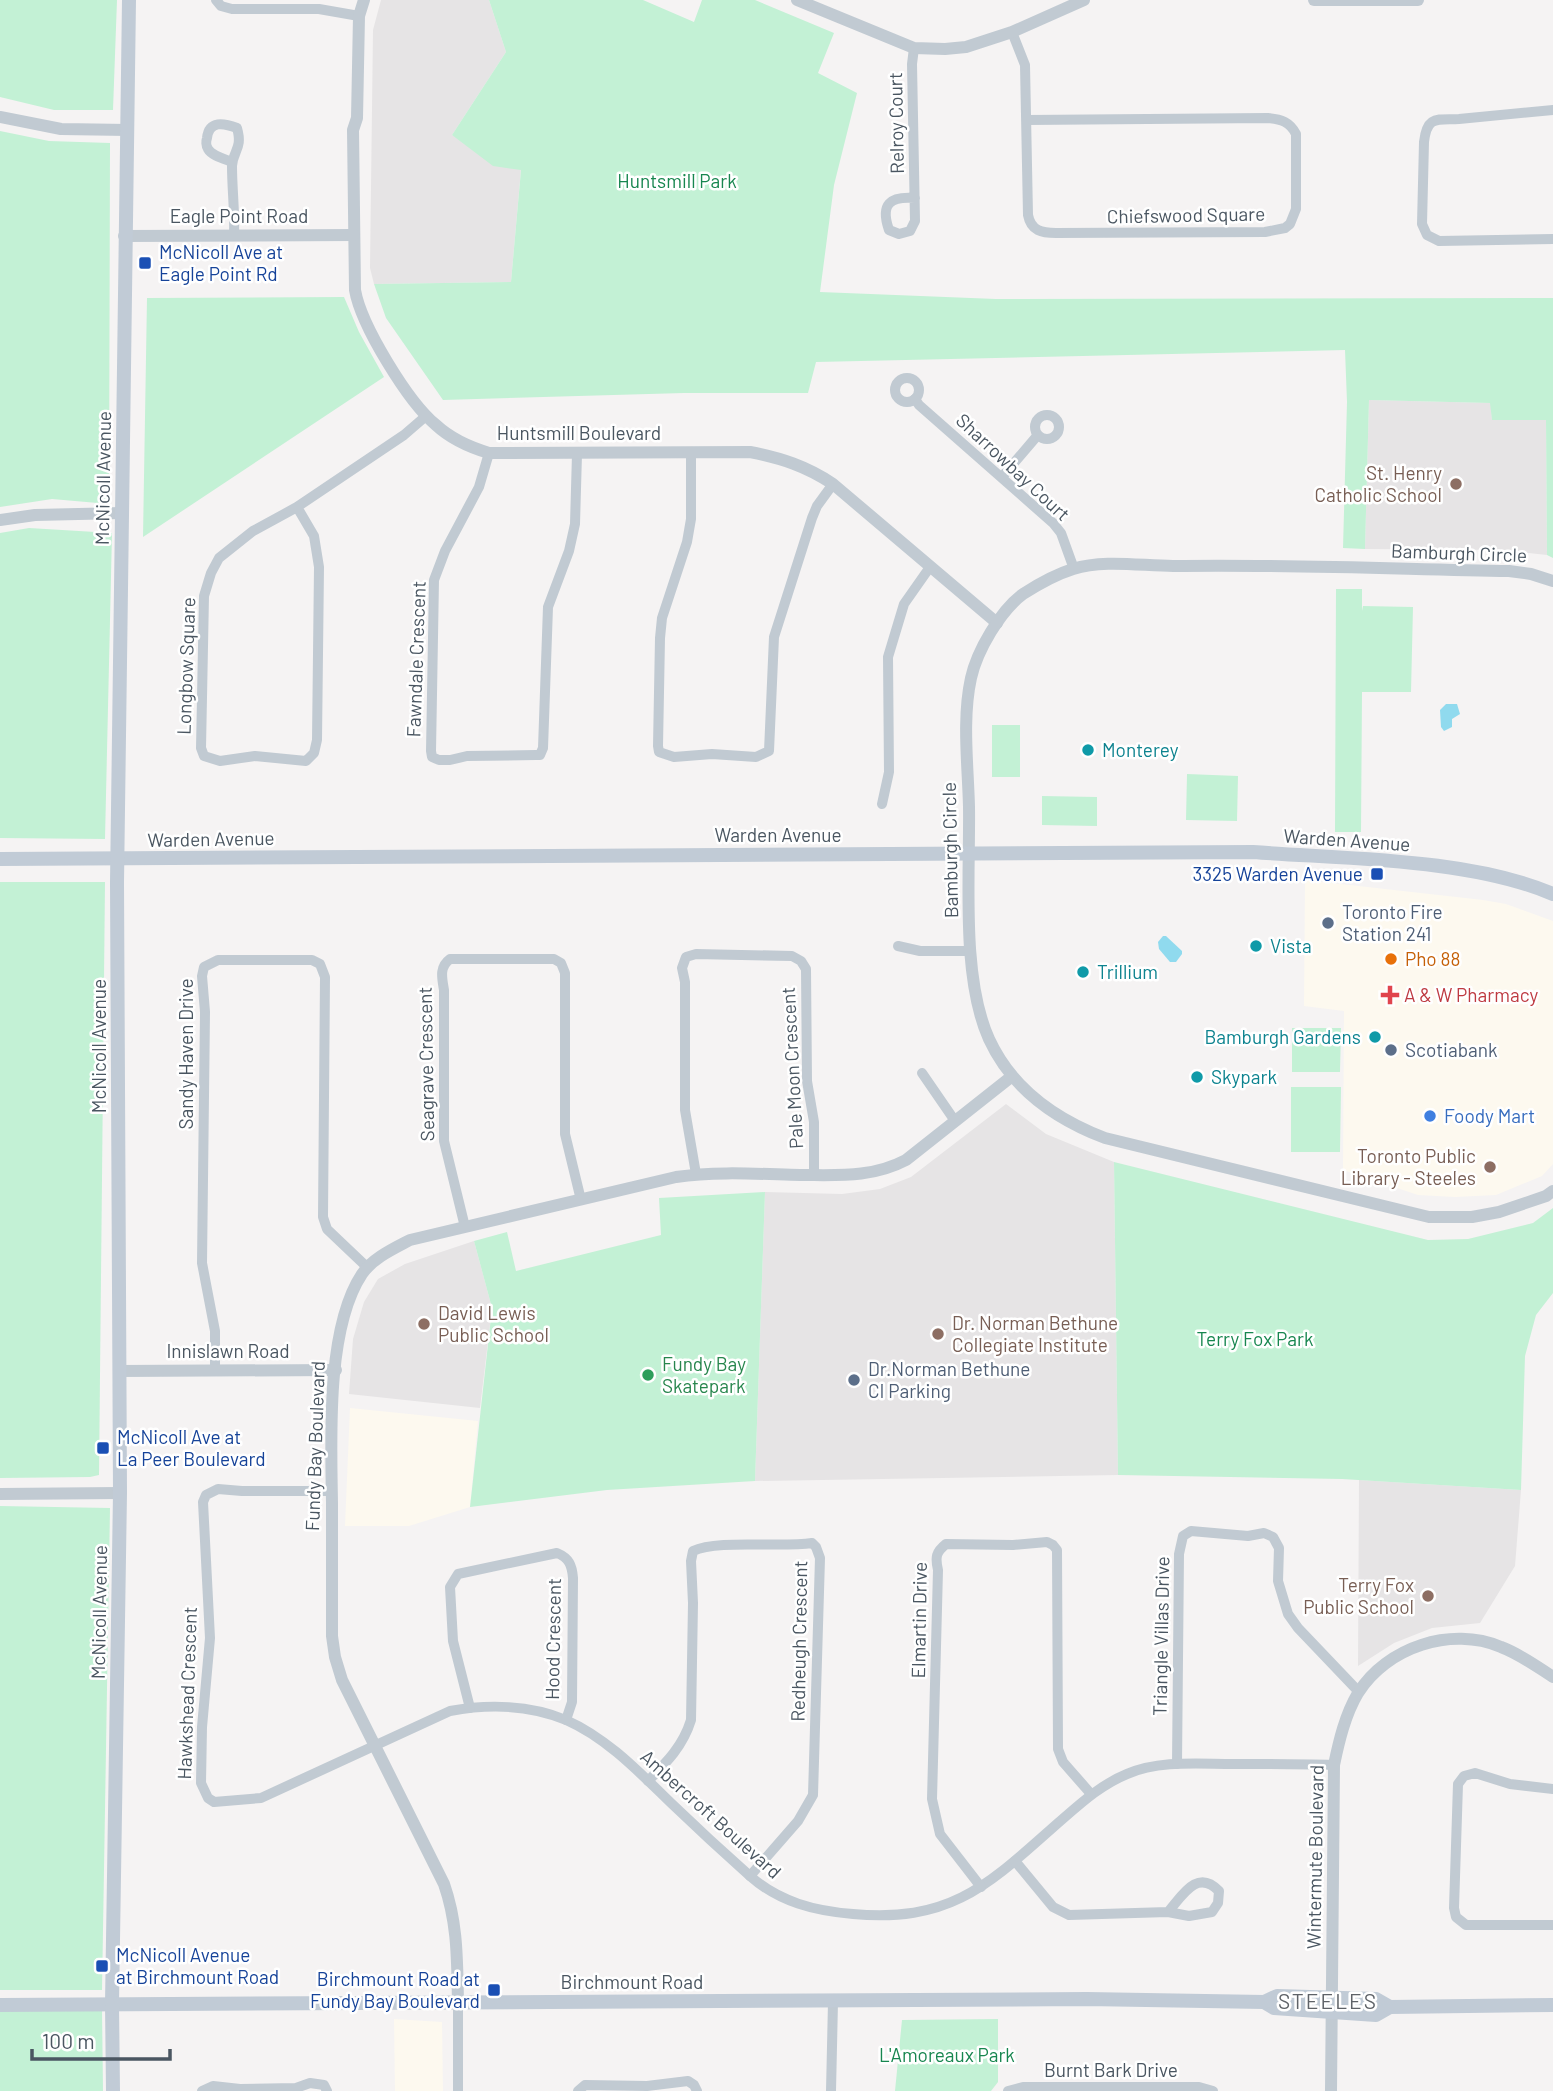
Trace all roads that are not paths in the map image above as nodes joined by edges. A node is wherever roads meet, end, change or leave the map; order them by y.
1 (129, 0) edge
2 (216, 0) edge
3 (364, 0) edge
4 (797, 0) edge
5 (1084, 0) edge
6 (1314, 0) edge
7 (1356, 0) edge
8 (1418, 0) edge
9 (828, 6) edge
10 (359, 16) junction
11 (1012, 32) junction
12 (914, 48) junction
13 (1553, 110) edge
14 (0, 117) edge
15 (1027, 120) junction
16 (128, 130) junction
17 (232, 162) dead end
18 (915, 198) dead end
19 (234, 235) junction
20 (354, 235) junction
21 (124, 236) junction
22 (1553, 239) edge
23 (915, 399) dead end
24 (426, 416) junction
25 (1037, 436) dead end
26 (691, 452) junction
27 (489, 453) junction
28 (577, 454) junction
29 (1002, 477) junction
30 (832, 484) junction
31 (297, 507) junction
32 (122, 513) junction
33 (0, 520) edge
34 (930, 567) junction
35 (1074, 569) junction
36 (1553, 581) edge
37 (997, 623) junction
38 (882, 804) dead end
39 (969, 853) junction
40 (0, 859) edge
41 (118, 859) junction
42 (1553, 894) edge
43 (898, 946) dead end
44 (970, 951) junction
45 (922, 1073) dead end
46 (1011, 1077) junction
47 (956, 1121) junction
48 (696, 1174) junction
49 (814, 1175) junction
50 (1553, 1191) edge
51 (581, 1199) junction
52 (465, 1227) junction
53 (367, 1268) junction
54 (336, 1370) junction
55 (119, 1371) junction
56 (215, 1371) junction
57 (332, 1491) junction
58 (120, 1493) junction
59 (0, 1494) edge
60 (1553, 1677) edge
61 (1359, 1692) junction
62 (470, 1708) junction
63 (566, 1720) junction
64 (374, 1745) junction
65 (1177, 1764) junction
66 (1334, 1765) junction
67 (648, 1782) junction
68 (1553, 1789) edge
69 (1091, 1794) junction
70 (1015, 1861) junction
71 (750, 1876) junction
72 (981, 1887) junction
73 (1168, 1912) junction
74 (1553, 1925) edge
75 (833, 2002) junction
76 (458, 2003) junction
77 (112, 2004) junction
78 (0, 2005) edge
79 (1331, 2005) junction
80 (1553, 2005) edge
81 (1109, 2090) edge
82 (113, 2091) edge
83 (202, 2091) edge
84 (327, 2091) edge
85 (458, 2091) edge
86 (578, 2091) edge
87 (697, 2091) edge
88 (831, 2091) edge
89 (1008, 2091) edge
90 (1213, 2091) edge
91 (1331, 2091) edge

1 - 16 main road, McNicoll Avenue
2 - 10 street
3 - 10 street, Huntsmill Boulevard
4 - 9 street
5 - 11 street
6 - 7 street
7 - 8 street
9 - 12 street
10 - 20 street, Huntsmill Boulevard
11 - 12 street
11 - 15 street, Chiefswood Square
12 - 18 street, Relroy Court
13 - 22 street
14 - 16 street
15 - 15 street, Chiefswood Square
16 - 21 main road, McNicoll Avenue
17 - 19 street
19 - 20 street, Eagle Point Road
19 - 21 street, Eagle Point Road
20 - 24 street, Huntsmill Boulevard
21 - 32 main road, McNicoll Avenue
23 - 29 street, Sharrowbay Court
24 - 27 street, Huntsmill Boulevard
24 - 31 street, Longbow Square
25 - 29 street
26 - 28 street, Huntsmill Boulevard
26 - 30 street, Huntsmill Boulevard
26 - 30 street
27 - 28 street, Huntsmill Boulevard
27 - 28 street, Fawndale Crescent
29 - 35 street, Sharrowbay Court
30 - 34 street, Huntsmill Boulevard
31 - 31 street, Longbow Square
32 - 33 street
32 - 41 main road, McNicoll Avenue
34 - 37 street, Huntsmill Boulevard
34 - 38 street
35 - 36 street, Bamburgh Circle
35 - 37 street, Bamburgh Circle
37 - 39 street, Bamburgh Circle
39 - 41 main road, Warden Avenue
39 - 42 main road, Warden Avenue
39 - 44 street, Bamburgh Circle
40 - 41 main road, Warden Avenue
41 - 55 main road, McNicoll Avenue
43 - 44 street
44 - 46 street, Bamburgh Circle
45 - 47 street
46 - 47 street, Fundy Bay Boulevard
46 - 50 street, Bamburgh Circle
47 - 49 street, Fundy Bay Boulevard
48 - 49 street, Fundy Bay Boulevard
48 - 49 street, Pale Moon Crescent
48 - 51 street, Fundy Bay Boulevard
51 - 52 street, Fundy Bay Boulevard
51 - 52 street, Seagrave Crescent
52 - 53 street, Fundy Bay Boulevard
53 - 54 street, Fundy Bay Boulevard
53 - 56 street, Sandy Haven Drive
54 - 56 street, Innislawn Road
54 - 57 street, Fundy Bay Boulevard
55 - 56 street, Innislawn Road
55 - 58 main road, McNicoll Avenue
57 - 64 street, Fundy Bay Boulevard
57 - 64 street, Hawkshead Crescent
58 - 59 street
58 - 77 main road, McNicoll Avenue
60 - 61 street, Wintermute Boulevard
61 - 65 street, Triangle Villas Drive
61 - 66 street, Wintermute Boulevard
62 - 63 street, Ambercroft Boulevard
62 - 63 street, Hood Crescent
62 - 64 street, Ambercroft Boulevard
63 - 67 street, Ambercroft Boulevard
64 - 76 street, Fundy Bay Boulevard
65 - 66 street, Ambercroft Boulevard
65 - 69 street, Ambercroft Boulevard
66 - 79 street, Wintermute Boulevard
67 - 71 street, Ambercroft Boulevard
67 - 71 street, Redheugh Crescent
68 - 74 street
69 - 70 street, Ambercroft Boulevard
69 - 72 street, Elmartin Drive
70 - 72 street, Ambercroft Boulevard
70 - 73 street
71 - 72 street, Ambercroft Boulevard
73 - 73 street
75 - 76 main road, Birchmount Road
75 - 79 main road, Birchmount Road
75 - 88 street
76 - 77 main road, Birchmount Road
76 - 85 street
77 - 78 main road, Birchmount Road
77 - 82 main road, McNicoll Avenue
79 - 80 main road, Birchmount Road
79 - 91 street, Wintermute Boulevard
81 - 89 street, Burnt Bark Drive
81 - 90 street, Burnt Bark Drive
83 - 84 street
86 - 87 street

